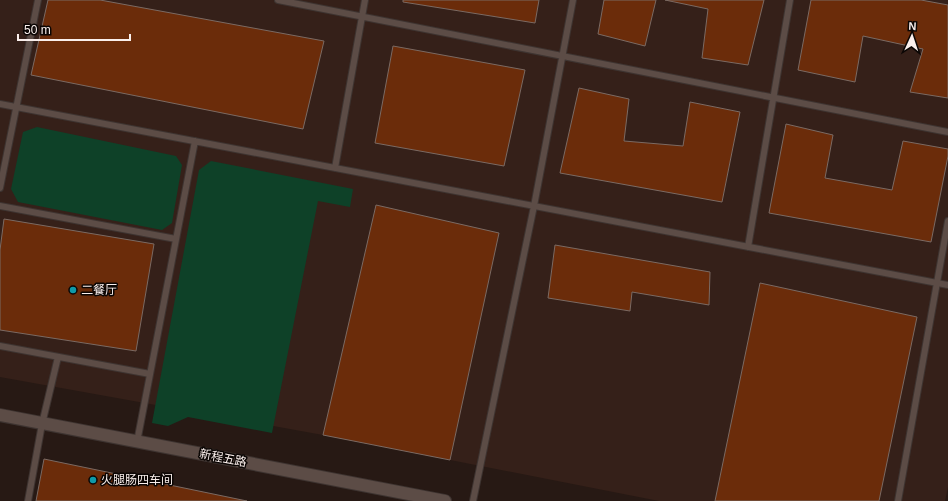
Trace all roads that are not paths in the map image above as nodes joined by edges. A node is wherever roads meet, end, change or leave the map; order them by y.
1 (38, 0) edge
2 (278, 0) edge
3 (366, 0) edge
4 (573, 0) edge
5 (790, 0) edge
6 (362, 17) junction
7 (562, 56) junction
8 (774, 98) junction
9 (0, 104) edge
10 (16, 107) junction
11 (948, 132) edge
12 (195, 141) junction
13 (335, 168) junction
14 (0, 188) edge
15 (0, 206) edge
16 (534, 206) junction
17 (948, 221) edge
18 (176, 238) junction
19 (748, 247) junction
20 (936, 283) junction
21 (948, 285) edge
22 (0, 346) edge
23 (58, 357) junction
24 (150, 374) junction
25 (0, 415) edge
26 (42, 424) junction
27 (137, 442) junction
28 (28, 501) edge
29 (445, 501) edge
30 (473, 501) edge
31 (898, 501) edge

1 - 10 lane
2 - 6 lane
3 - 6 lane
4 - 7 lane
5 - 8 lane
6 - 7 lane
6 - 13 lane
7 - 8 lane
7 - 16 lane
8 - 11 lane
8 - 19 lane
9 - 10 lane
10 - 12 lane
10 - 14 lane
12 - 13 lane
12 - 18 lane
13 - 16 lane
15 - 18 lane
16 - 19 lane
16 - 30 lane
17 - 20 lane
18 - 24 lane
19 - 20 lane
20 - 21 lane
20 - 31 lane
22 - 23 lane
23 - 24 lane
23 - 26 lane
24 - 27 lane
25 - 26 street, 新程五路
26 - 27 street, 新程五路
26 - 28 lane
27 - 29 street, 新程五路

